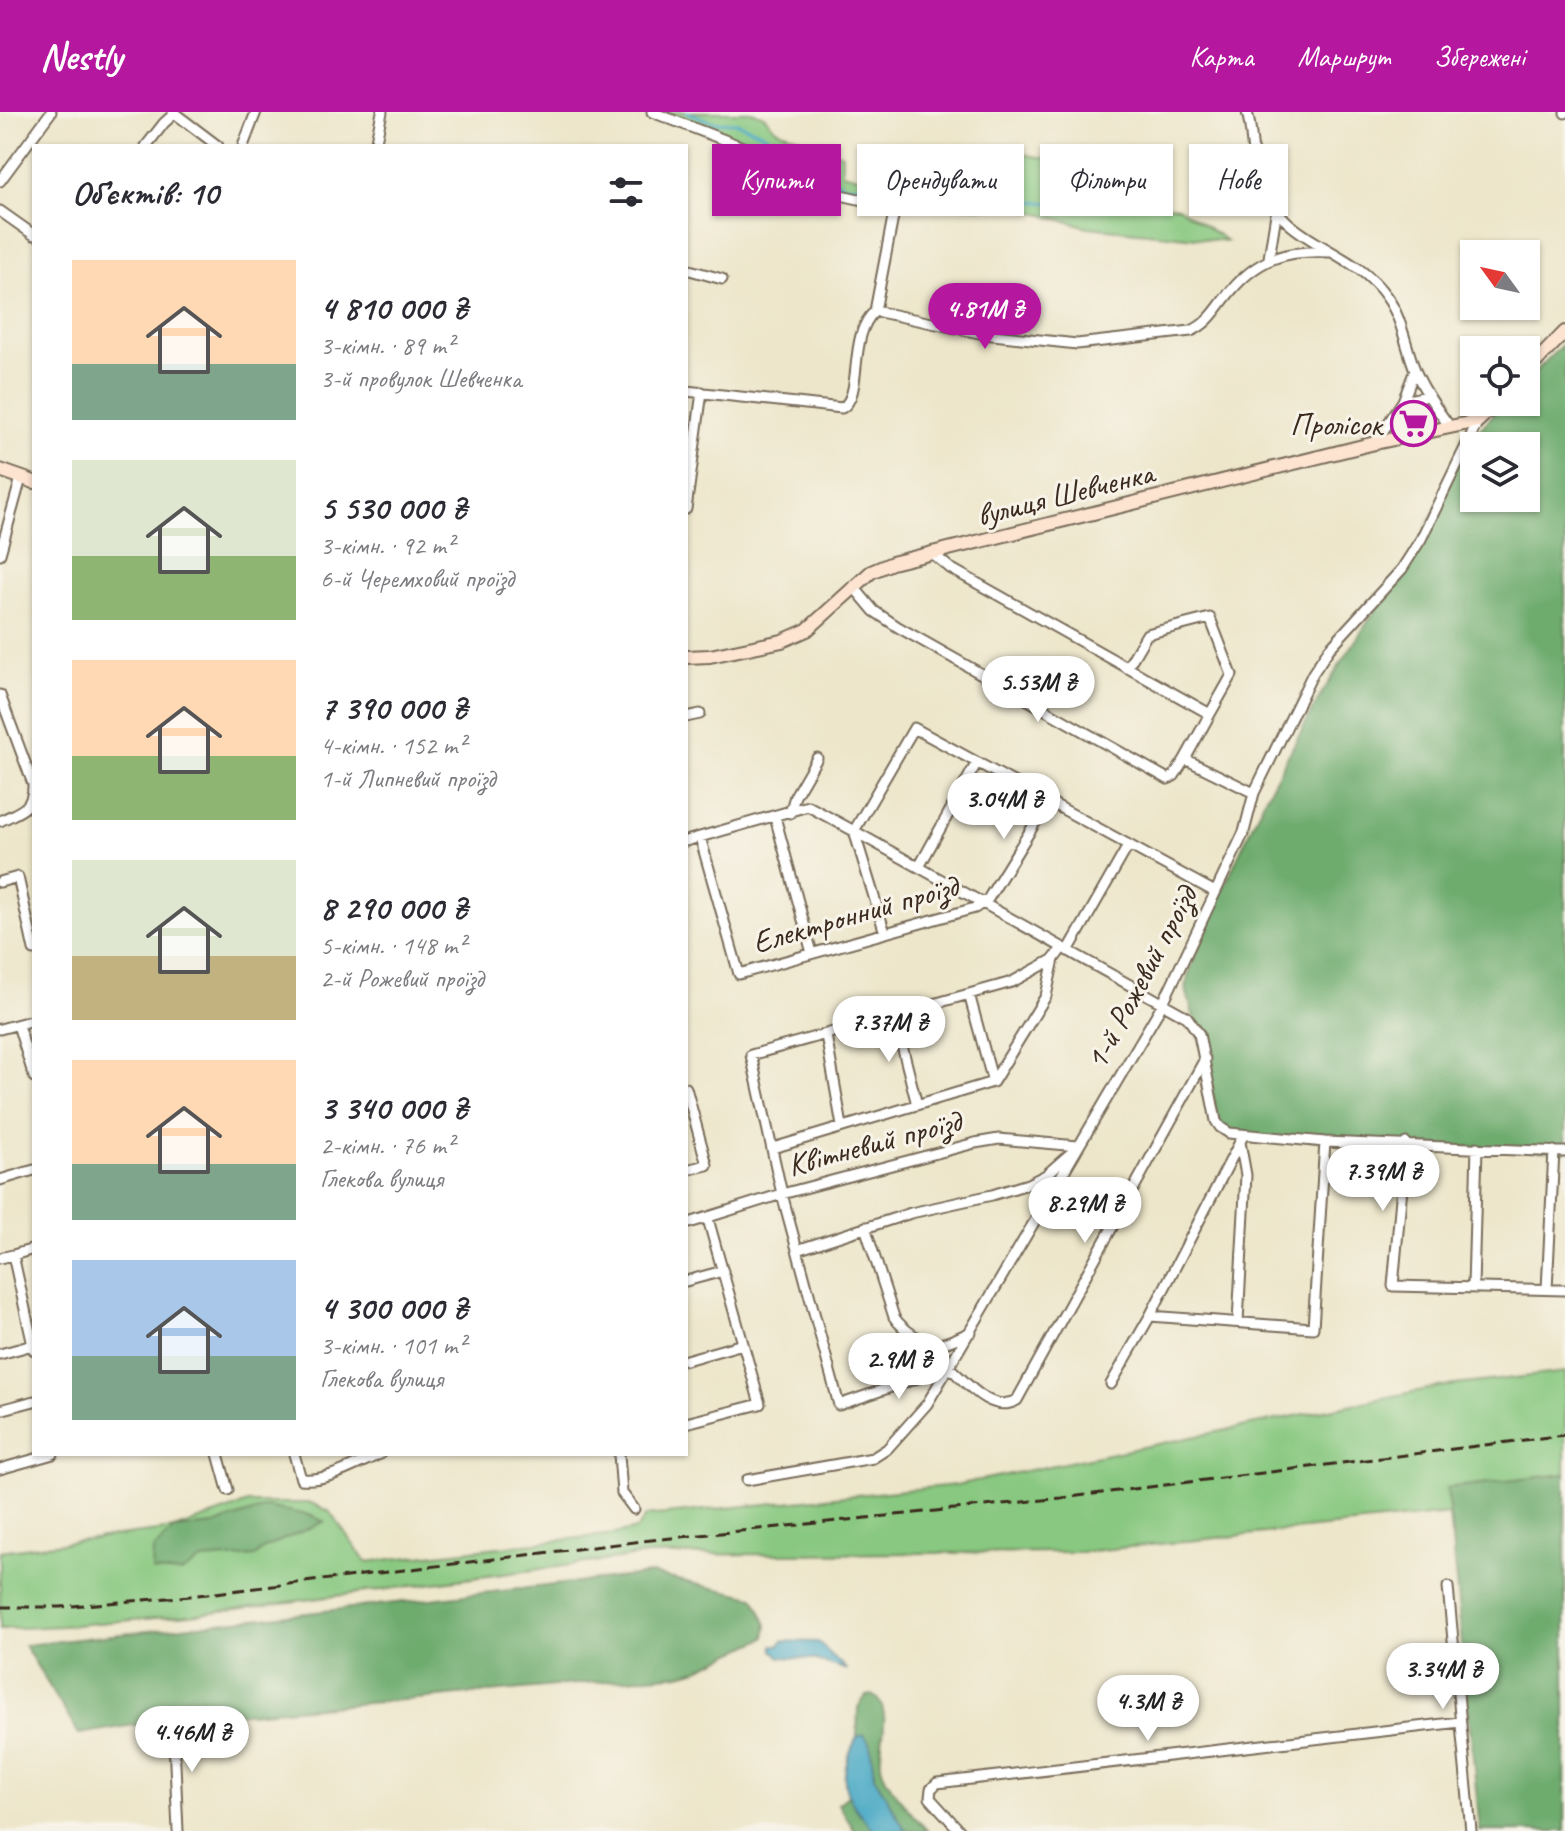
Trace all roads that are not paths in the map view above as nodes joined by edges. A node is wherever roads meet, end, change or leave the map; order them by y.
1 (51, 112) edge
2 (256, 112) edge
3 (382, 112) edge
4 (652, 112) edge
5 (1247, 112) edge
6 (174, 113) edge
7 (148, 144) edge
8 (215, 144) edge
9 (244, 144) edge
10 (375, 144) edge
11 (1252, 144) edge
12 (0, 181) edge
13 (0, 211) edge
14 (1276, 216) edge
15 (1278, 216) edge
16 (32, 234) edge
17 (1329, 252) junction
18 (1269, 258) junction
19 (688, 270) edge
20 (722, 279) dead end
21 (875, 311) junction
22 (1565, 332) edge
23 (1540, 358) edge
24 (1415, 370) junction
25 (688, 391) edge
26 (702, 392) junction
27 (1428, 396) junction
28 (1403, 401) junction
29 (1483, 416) edge
30 (1478, 421) junction
31 (1450, 427) junction
32 (1375, 443) junction
33 (0, 470) edge
34 (28, 480) edge
35 (688, 494) edge
36 (932, 553) junction
37 (0, 554) edge
38 (853, 586) junction
39 (688, 657) edge
40 (1127, 668) junction
41 (0, 695) edge
42 (700, 714) dead end
43 (1210, 714) junction
44 (688, 717) edge
45 (817, 758) dead end
46 (1185, 759) junction
47 (976, 764) junction
48 (32, 781) edge
49 (1254, 793) junction
50 (32, 800) edge
51 (1048, 802) junction
52 (790, 813) junction
53 (775, 817) junction
54 (0, 821) edge
55 (854, 831) junction
56 (700, 837) junction
57 (688, 840) edge
58 (1128, 846) junction
59 (919, 867) junction
60 (0, 882) edge
61 (1215, 892) junction
62 (983, 903) junction
63 (885, 933) junction
64 (32, 941) edge
65 (1065, 949) junction
66 (812, 953) junction
67 (1054, 959) junction
68 (969, 994) junction
69 (1162, 1005) junction
70 (894, 1014) junction
71 (32, 1021) edge
72 (18, 1025) junction
73 (0, 1029) edge
74 (826, 1035) junction
75 (1205, 1059) junction
76 (32, 1070) edge
77 (993, 1082) junction
78 (688, 1095) edge
79 (917, 1105) junction
80 (842, 1126) junction
81 (1242, 1139) junction
82 (1325, 1142) junction
83 (1406, 1143) junction
84 (1078, 1146) junction
85 (1477, 1147) junction
86 (773, 1148) junction
87 (1560, 1152) edge
88 (688, 1170) edge
89 (32, 1171) edge
90 (0, 1180) edge
91 (782, 1194) junction
92 (708, 1219) junction
93 (688, 1224) edge
94 (865, 1227) junction
95 (32, 1250) edge
96 (797, 1250) junction
97 (13, 1255) junction
98 (0, 1258) edge
99 (723, 1271) junction
100 (688, 1280) edge
101 (1473, 1287) junction
102 (1547, 1289) junction
103 (1565, 1290) edge
104 (1150, 1316) junction
105 (1238, 1322) junction
106 (971, 1332) junction
107 (32, 1339) edge
108 (743, 1344) junction
109 (32, 1348) edge
110 (0, 1354) edge
111 (688, 1359) edge
112 (949, 1367) junction
113 (1111, 1384) dead end
114 (32, 1402) edge
115 (0, 1410) edge
116 (688, 1422) edge
117 (46, 1456) edge
118 (219, 1456) edge
119 (294, 1456) edge
120 (376, 1456) edge
121 (619, 1456) edge
122 (0, 1469) edge
123 (747, 1480) dead end
124 (228, 1490) dead end
125 (634, 1509) dead end
126 (1448, 1587) dead end
127 (173, 1719) dead end
128 (1460, 1722) junction
129 (178, 1831) edge
130 (960, 1831) edge
131 (1471, 1831) edge

1 - 12 street
2 - 9 street
3 - 10 street
4 - 21 street
5 - 11 street
6 - 7 street
6 - 8 street
13 - 16 street
14 - 18 street
15 - 17 street
17 - 18 street
17 - 24 street
18 - 21 street
19 - 20 street
21 - 26 street
22 - 23 street
24 - 27 street
24 - 28 street
25 - 26 street
26 - 35 street
27 - 28 street
27 - 31 street
28 - 32 street
29 - 30 street, 1-й Рожевий проїзд
30 - 31 street, вулиця Шевченка
30 - 49 street, 1-й Рожевий проїзд
31 - 32 street, вулиця Шевченка
32 - 36 street, вулиця Шевченка
33 - 34 street
34 - 37 street
36 - 38 street, вулиця Шевченка
36 - 40 street
38 - 39 street, вулиця Шевченка
38 - 46 street
40 - 43 street
40 - 43 street
41 - 48 street
42 - 44 street
43 - 46 street
45 - 52 street
46 - 49 street
47 - 51 street
47 - 55 street
47 - 59 street
49 - 61 street, 1-й Рожевий проїзд
50 - 54 street
51 - 58 street
51 - 62 street
52 - 53 street
52 - 55 street
53 - 56 street
53 - 66 street
55 - 59 street
55 - 63 street
56 - 57 street
56 - 66 street, Електронний проїзд
58 - 61 street
58 - 65 street
59 - 62 street
60 - 64 street
61 - 69 street, 1-й Рожевий проїзд
62 - 63 street, Електронний проїзд
62 - 65 street
63 - 66 street, Електронний проїзд
65 - 67 street
65 - 69 street
67 - 68 street
67 - 77 street
68 - 70 street
68 - 77 street
69 - 75 street
69 - 84 street, 1-й Рожевий проїзд
70 - 74 street
70 - 79 street
71 - 72 street
72 - 73 street
72 - 76 street
74 - 80 street
74 - 86 street
75 - 81 street
75 - 112 street
77 - 79 street
78 - 88 street
79 - 80 street
80 - 86 street
81 - 82 street
81 - 104 street
81 - 105 street
82 - 83 street
82 - 105 street
83 - 85 street
83 - 101 street
84 - 91 street, Квітневий проїзд
84 - 94 street
84 - 106 street, 1-й Рожевий проїзд
85 - 87 street
85 - 101 street
86 - 91 street
87 - 102 street
89 - 90 street
91 - 92 street, Квітневий проїзд
91 - 96 street
92 - 93 street, Квітневий проїзд
92 - 99 street
94 - 96 street
94 - 106 street
95 - 97 street
96 - 112 street
97 - 98 street
97 - 107 street
99 - 100 street
99 - 108 street
101 - 102 street
102 - 103 street
104 - 105 street
104 - 113 street
106 - 112 street, 1-й Рожевий проїзд
108 - 111 street
108 - 116 street
109 - 110 street
112 - 123 street, 1-й Рожевий проїзд
114 - 115 street
117 - 122 street
118 - 124 street
119 - 120 street
121 - 125 street
126 - 128 street
127 - 129 street
128 - 130 street
128 - 131 street

